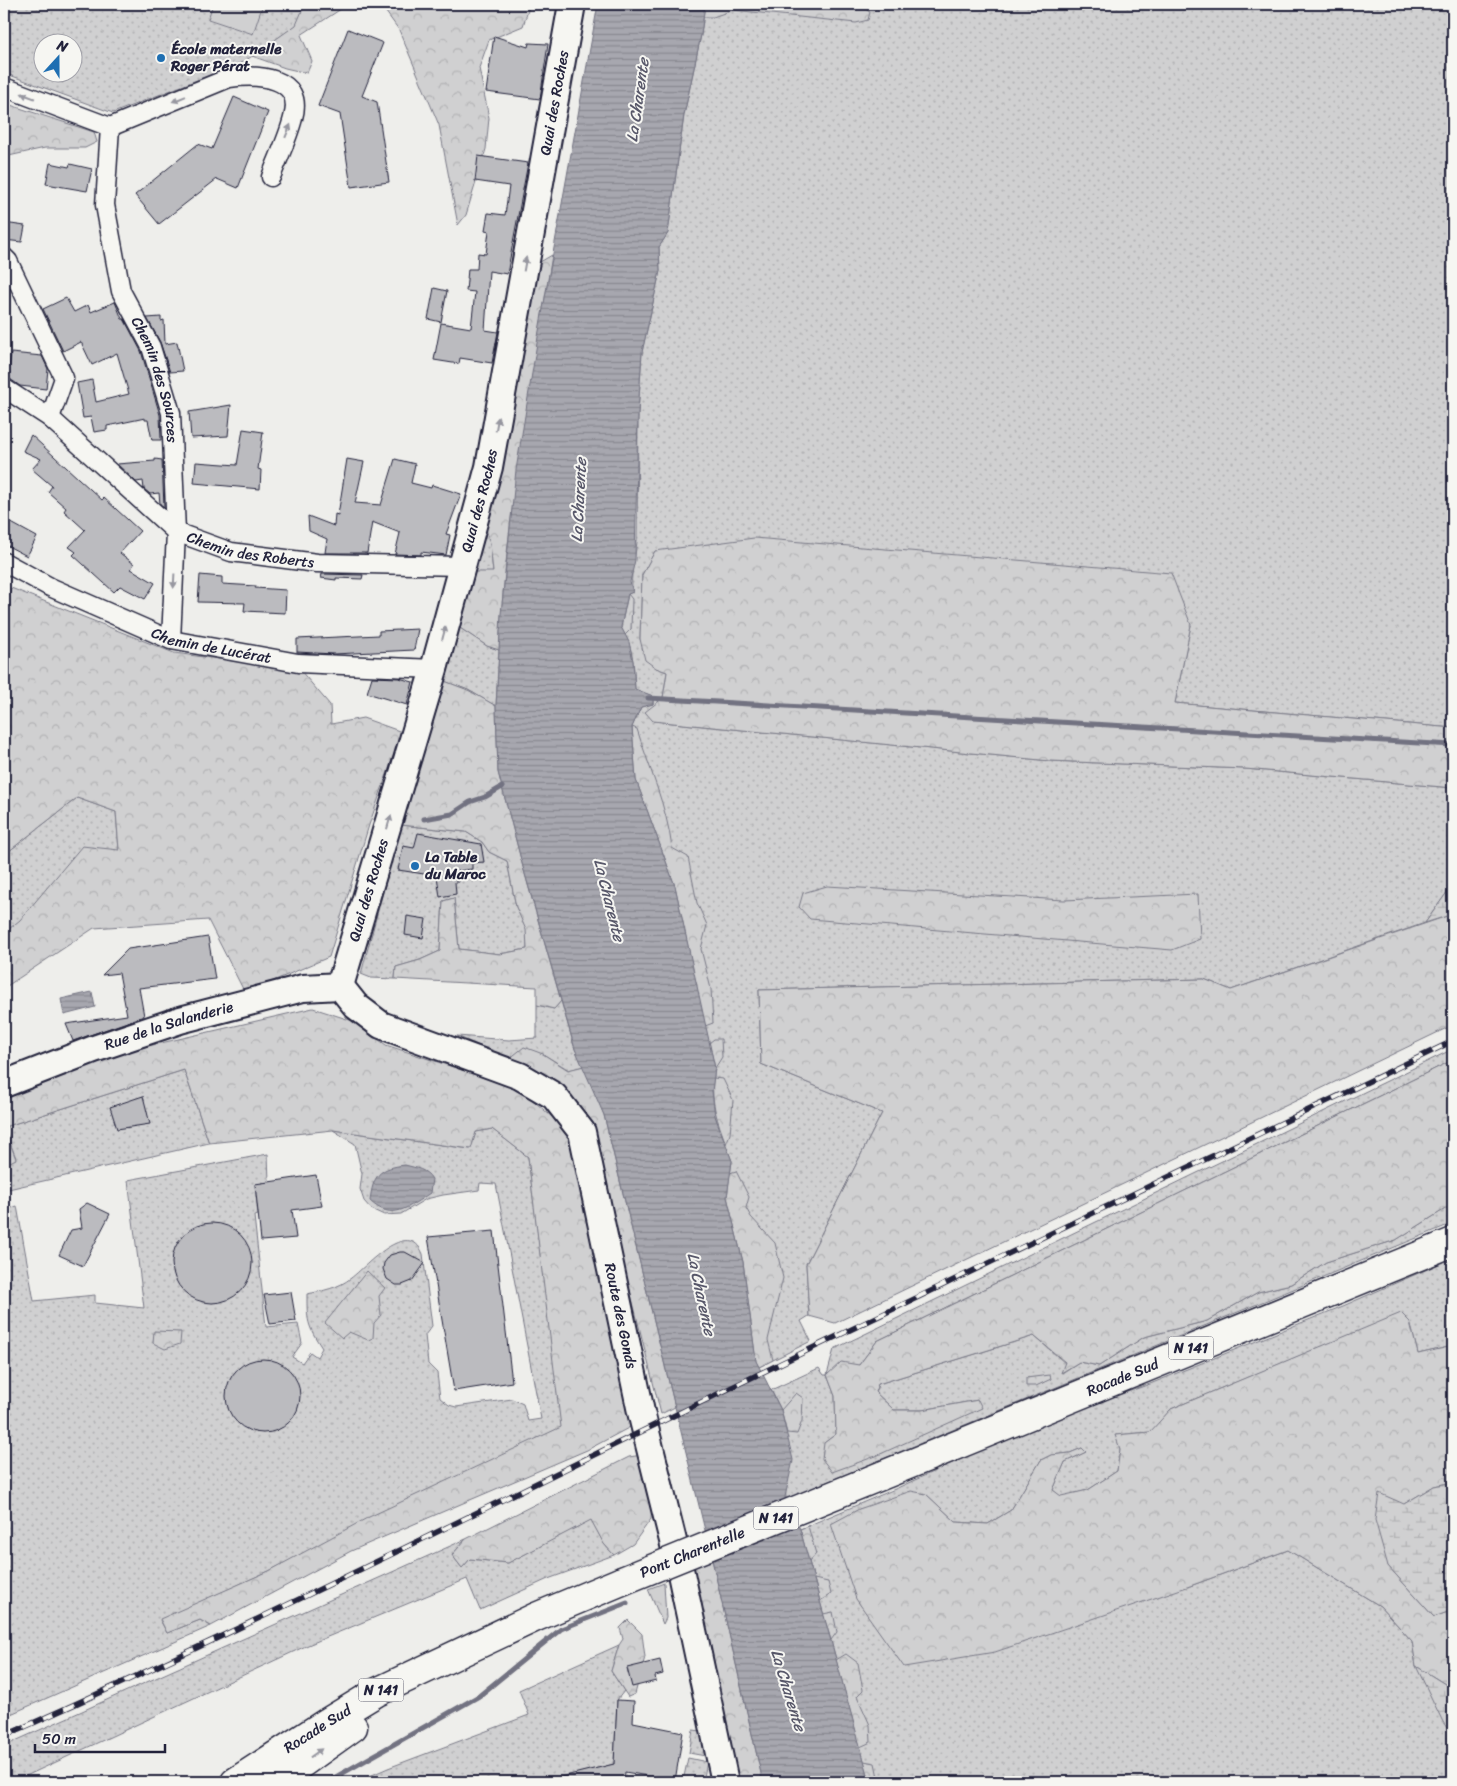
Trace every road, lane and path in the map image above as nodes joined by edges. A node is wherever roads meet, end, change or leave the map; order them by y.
1 (572, 4) edge
2 (4, 87) edge
3 (110, 127) junction
4 (270, 177) dead end
5 (4, 257) edge
6 (4, 388) edge
7 (50, 418) junction
8 (176, 532) junction
9 (4, 562) edge
10 (462, 566) junction
11 (171, 640) junction
12 (434, 669) junction
13 (340, 986) junction
14 (4, 1084) edge
15 (1453, 1242) edge
16 (930, 1456) joint
17 (622, 1581) joint
18 (536, 1616) junction
19 (236, 1782) edge
20 (276, 1782) edge
21 (725, 1782) edge

10 -> 1 street, Quai des Roches
3 -> 2 street
4 -> 3 street
3 - 8 street, Chemin des Sources
5 - 7 street
6 - 7 street, Chemin des Roberts
7 - 8 street, Chemin des Roberts
8 - 10 street, Chemin des Roberts
8 -> 11 street, Chemin des Sources
9 - 11 street, Chemin de Lucérat
12 -> 10 street, Quai des Roches
11 - 12 street, Chemin de Lucérat
13 -> 12 street, Quai des Roches
13 - 14 street, Rue de la Salanderie
13 - 21 street, Route des Gonds
15 - 16 highway, Rocade Sud / N 141
16 - 17 highway, Pont Charentelle / N 141, bridge
17 - 18 highway, Rocade Sud / N 141
18 - 19 highway, Rocade Sud / N 141
20 -> 18 highway, Rocade Sud / N 141

